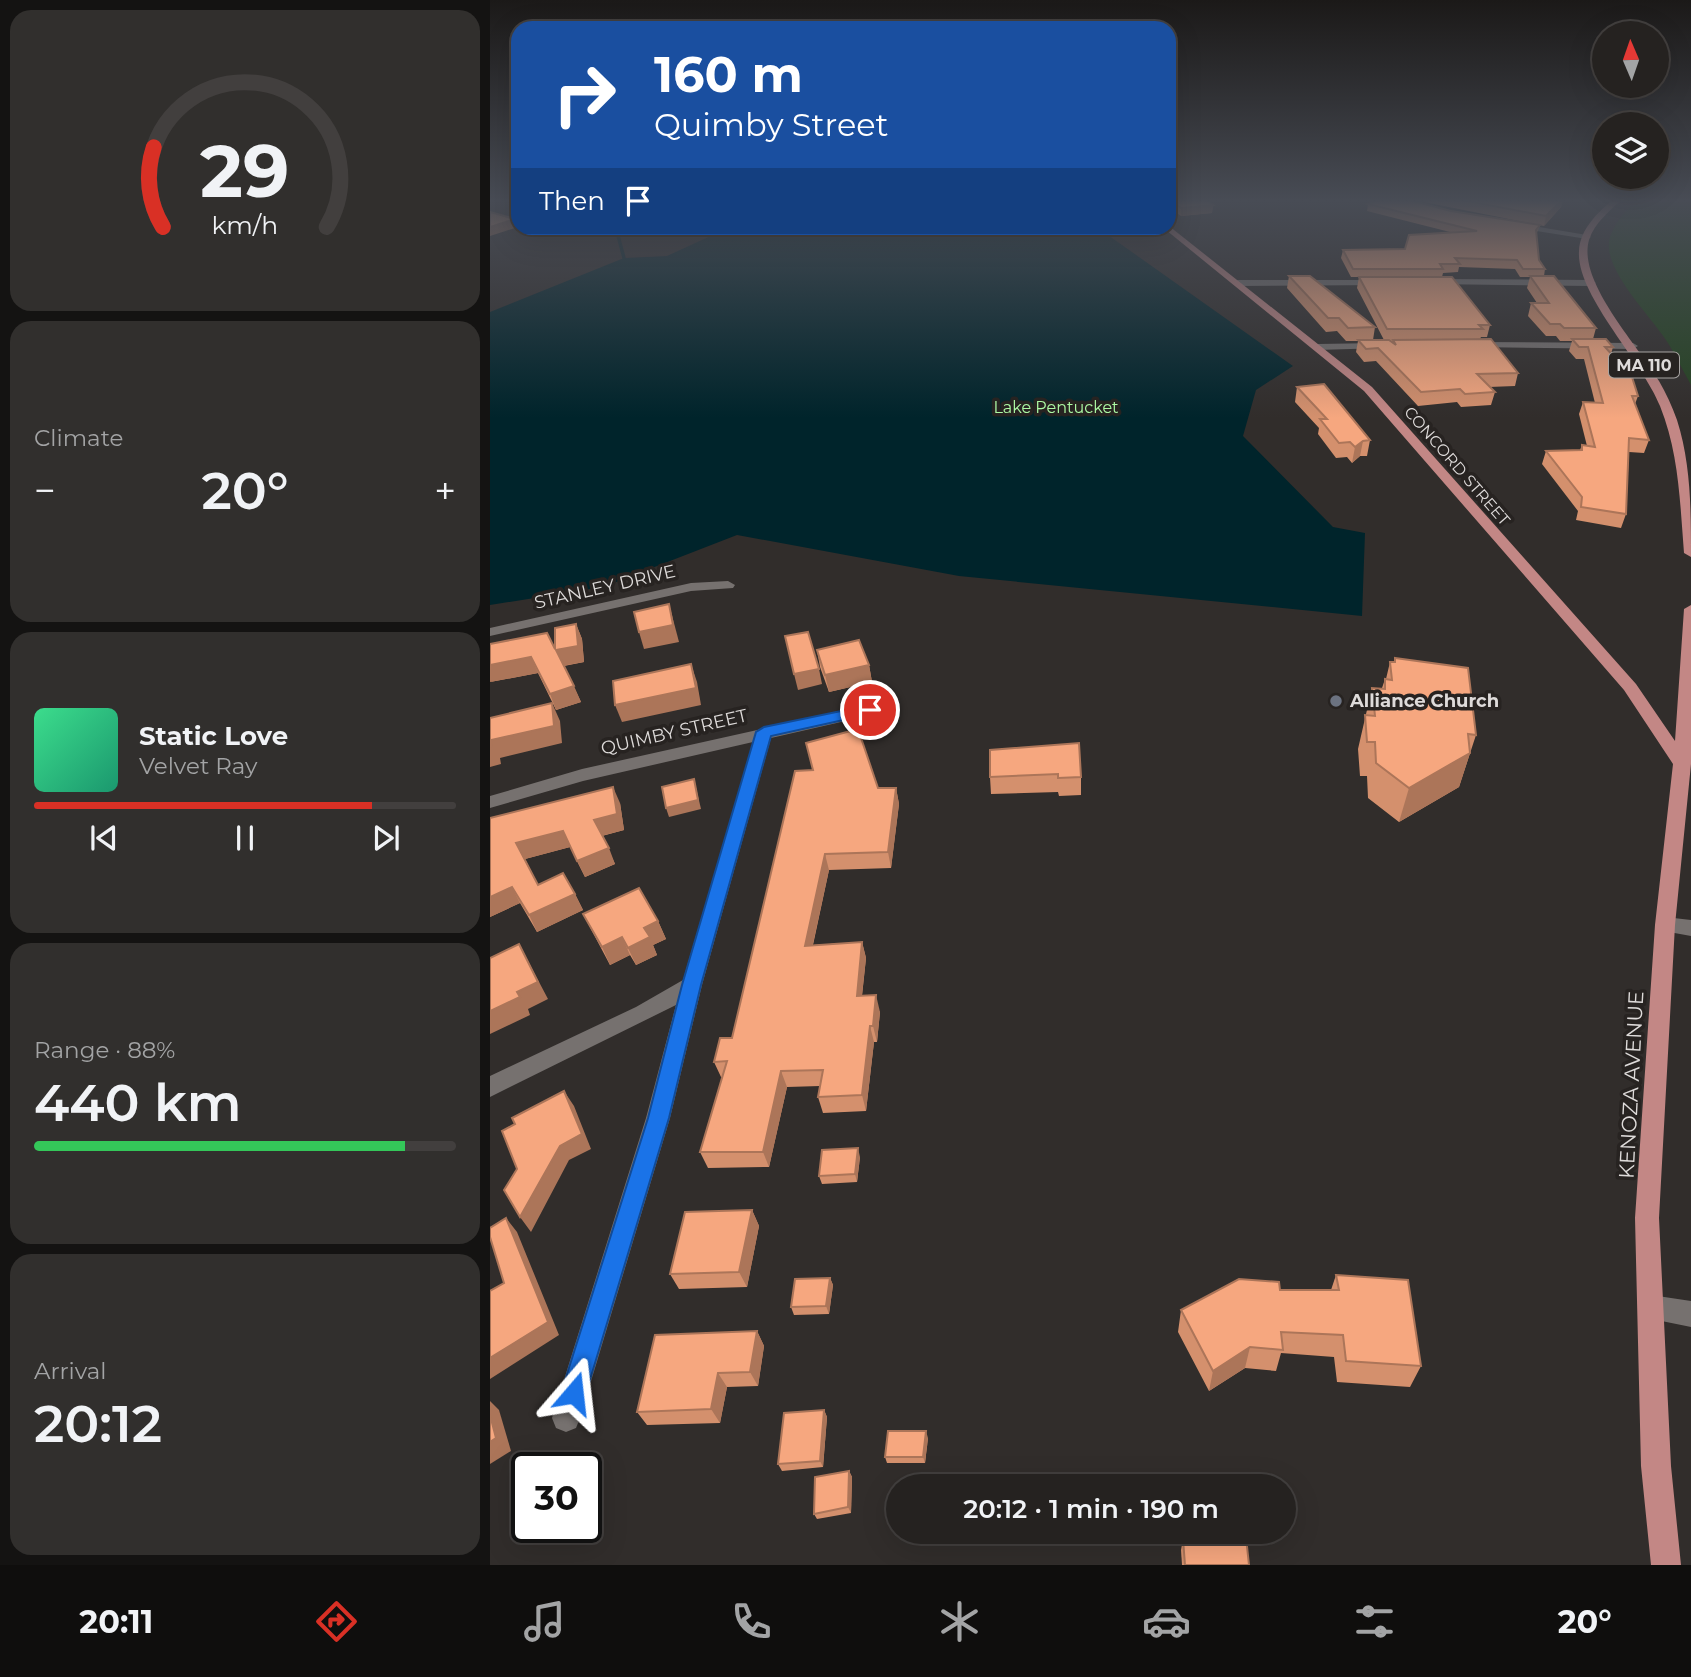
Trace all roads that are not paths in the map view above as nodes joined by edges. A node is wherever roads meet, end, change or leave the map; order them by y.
1 (1223, 272) edge
2 (1588, 272) edge
3 (1427, 282) edge
4 (1387, 283) edge
5 (1591, 283) junction
6 (1238, 284) junction
7 (1394, 345) edge
8 (1458, 345) edge
9 (1633, 346) junction
10 (1317, 347) junction
11 (1691, 553) edge
12 (728, 585) dead end
13 (1691, 609) edge
14 (490, 632) edge
15 (870, 710) dead end
16 (1689, 715) edge
17 (764, 732) junction
18 (1682, 764) junction
19 (490, 802) edge
20 (1665, 925) junction
21 (1691, 928) edge
22 (692, 985) junction
23 (490, 1087) edge
24 (1651, 1308) junction
25 (1691, 1314) edge
26 (566, 1418) dead end
27 (1666, 1565) edge

1 - 6 main road, CONCORD STREET
2 - 5 main road, MA 110
3 - 5 street
4 - 6 street
5 - 9 main road, MA 110
6 - 10 main road, CONCORD STREET
7 - 10 street
8 - 9 street
9 - 11 main road, MA 110
10 - 18 main road, CONCORD STREET
12 - 14 street, STANLEY DRIVE
13 - 16 main road, KENOZA AVENUE
15 - 17 street, QUIMBY STREET
16 - 18 main road, KENOZA AVENUE
17 - 19 street, QUIMBY STREET
17 - 22 street
18 - 20 main road, KENOZA AVENUE
20 - 21 street
20 - 24 main road, KENOZA AVENUE
22 - 23 street
22 - 26 street
24 - 25 street
24 - 27 main road, KENOZA AVENUE

